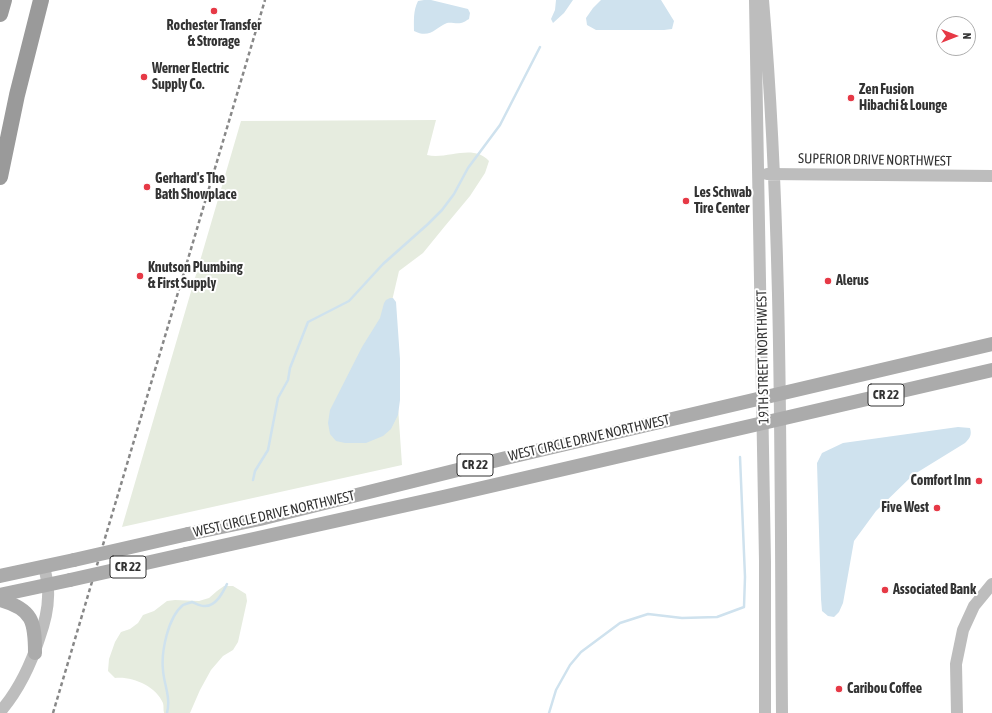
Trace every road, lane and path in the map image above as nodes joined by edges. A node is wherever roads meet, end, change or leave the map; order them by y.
1 (4, 0) edge
2 (38, 0) edge
3 (41, 0) edge
4 (755, 0) edge
5 (763, 0) edge
6 (0, 14) edge
7 (0, 127) edge
8 (758, 174) junction
9 (774, 174) junction
10 (992, 176) edge
11 (0, 177) edge
12 (992, 344) edge
13 (992, 370) edge
14 (779, 394) junction
15 (761, 398) junction
16 (780, 419) junction
17 (762, 423) junction
18 (44, 566) junction
19 (0, 576) edge
20 (992, 584) edge
21 (48, 585) junction
22 (0, 595) edge
23 (0, 600) edge
24 (34, 653) junction
25 (0, 712) edge
26 (766, 713) edge
27 (782, 713) edge
28 (957, 713) edge

1 - 6 highway
2 - 7 highway
3 - 11 highway
4 - 8 street, 19TH STREET NORTHWEST
5 - 9 street, 19TH STREET NORTHWEST
8 - 9 street, SUPERIOR DRIVE NORTHWEST
8 - 15 street, 19TH STREET NORTHWEST
9 - 10 street, SUPERIOR DRIVE NORTHWEST
9 - 14 street, 19TH STREET NORTHWEST
12 - 14 main road, WEST CIRCLE DRIVE NORTHWEST / CR 22
13 - 16 main road, WEST CIRCLE DRIVE NORTHWEST / CR 22
14 - 15 main road, WEST CIRCLE DRIVE NORTHWEST / CR 22
14 - 16 street, 19TH STREET NORTHWEST
15 - 17 street, 19TH STREET NORTHWEST
15 - 18 main road, WEST CIRCLE DRIVE NORTHWEST / CR 22, bridge
16 - 17 main road, WEST CIRCLE DRIVE NORTHWEST / CR 22
16 - 27 street, 19TH STREET NORTHWEST
17 - 21 main road, WEST CIRCLE DRIVE NORTHWEST / CR 22, bridge
17 - 26 street, 19TH STREET NORTHWEST
18 - 19 main road, WEST CIRCLE DRIVE NORTHWEST
18 - 21 street
20 - 28 street
21 - 22 main road, WEST CIRCLE DRIVE NORTHWEST / CR 22
21 - 24 street
23 - 24 main road
24 - 25 street

